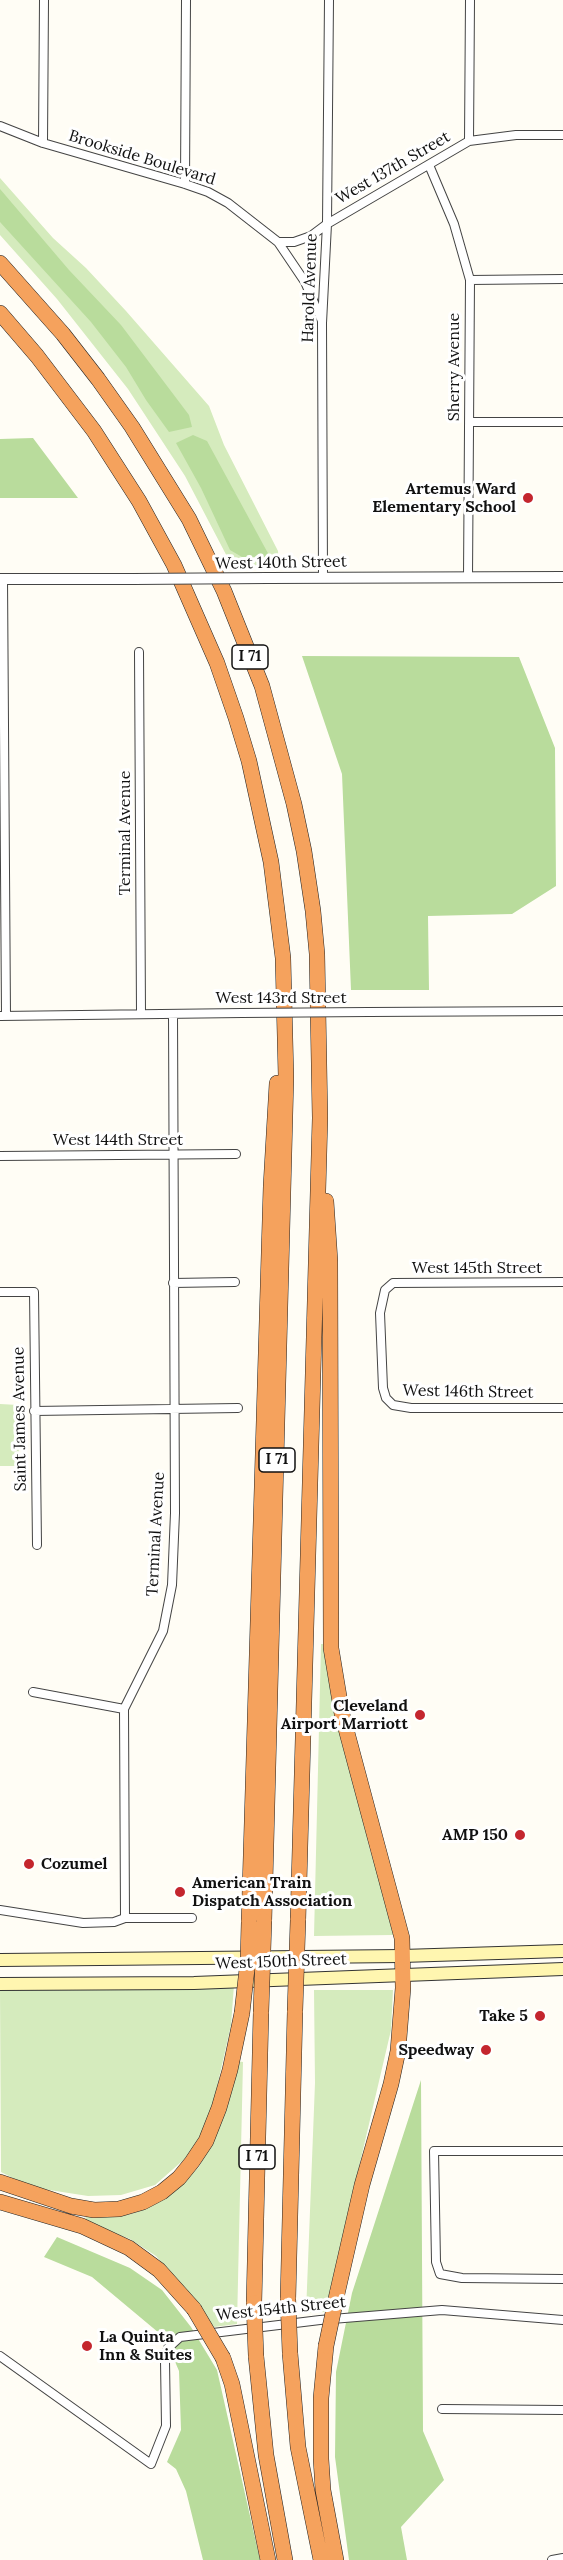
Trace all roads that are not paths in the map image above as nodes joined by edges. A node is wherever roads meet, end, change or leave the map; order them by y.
1 (44, 0) edge
2 (186, 0) edge
3 (329, 0) edge
4 (470, 0) edge
5 (0, 126) edge
6 (563, 135) edge
7 (469, 141) junction
8 (43, 143) junction
9 (429, 165) junction
10 (185, 184) junction
11 (327, 224) junction
12 (278, 242) junction
13 (0, 263) edge
14 (563, 279) edge
15 (470, 280) junction
16 (0, 313) edge
17 (322, 323) junction
18 (469, 422) junction
19 (563, 422) edge
20 (323, 577) junction
21 (468, 577) junction
22 (563, 577) edge
23 (1, 579) edge
24 (139, 652) dead end
25 (563, 1011) edge
26 (141, 1014) junction
27 (173, 1014) junction
28 (3, 1016) edge
29 (320, 1118) junction
30 (172, 1154) junction
31 (236, 1154) dead end
32 (0, 1156) edge
33 (235, 1282) dead end
34 (563, 1282) edge
35 (173, 1283) junction
36 (0, 1292) edge
37 (380, 1352) joint
38 (238, 1408) dead end
39 (563, 1408) edge
40 (174, 1410) junction
41 (34, 1411) junction
42 (37, 1545) dead end
43 (33, 1692) dead end
44 (124, 1709) junction
45 (0, 1911) edge
46 (125, 1918) junction
47 (192, 1918) dead end
48 (257, 1921) junction
49 (563, 1951) edge
50 (402, 1956) junction
51 (0, 1960) edge
52 (563, 1969) edge
53 (403, 1975) junction
54 (0, 1984) edge
55 (563, 2151) edge
56 (0, 2182) edge
57 (0, 2202) edge
58 (563, 2279) edge
59 (563, 2320) edge
60 (0, 2356) edge
61 (442, 2409) dead end
62 (563, 2410) edge
63 (268, 2560) edge
64 (285, 2560) edge
65 (321, 2560) edge
66 (336, 2560) edge

1 - 8 street
2 - 10 street
3 - 11 street, Harold Avenue
4 - 7 street
5 - 8 street, Brookside Boulevard
6 - 7 street, West 137th Street
7 - 9 street, West 137th Street
8 - 10 street, Brookside Boulevard
9 - 11 street, West 137th Street
9 - 15 street, Sherry Avenue
10 - 12 street, Brookside Boulevard
11 - 12 street, West 137th Street
11 - 17 street, Harold Avenue
12 - 17 street, Brookside Boulevard
13 - 29 highway, I 71
14 - 15 street
15 - 18 street, Sherry Avenue
16 - 48 highway, I 71
17 - 20 street, Harold Avenue
18 - 19 street
18 - 21 street, Sherry Avenue
20 - 21 street, West 140th Street
20 - 23 street, West 140th Street, bridge
21 - 22 street, West 140th Street
23 - 28 street
24 - 26 street, Terminal Avenue
25 - 27 street, West 143rd Street, bridge
26 - 27 street, West 143rd Street
26 - 28 street, West 143rd Street
27 - 30 street, Terminal Avenue
29 - 50 highway
29 - 65 highway, I 71, bridge
30 - 31 street, West 144th Street
30 - 32 street, West 144th Street
30 - 35 street, Terminal Avenue
33 - 35 street
34 - 37 street, West 145th Street
35 - 40 street, Terminal Avenue
36 - 41 street, Saint James Avenue
37 - 39 street, West 146th Street
38 - 40 street
40 - 41 street
40 - 44 street, Terminal Avenue
41 - 42 street, Saint James Avenue
43 - 44 street
44 - 46 street, Terminal Avenue
45 - 46 street
46 - 47 street
48 - 56 highway, bridge
48 - 64 highway, I 71, bridge
49 - 50 main road, West 150th Street
50 - 51 main road, West 150th Street
50 - 53 highway
52 - 53 main road, West 150th Street
53 - 54 main road, West 150th Street
53 - 66 highway, bridge
55 - 58 street
57 - 63 highway, bridge
59 - 60 street, West 154th Street
61 - 62 street

